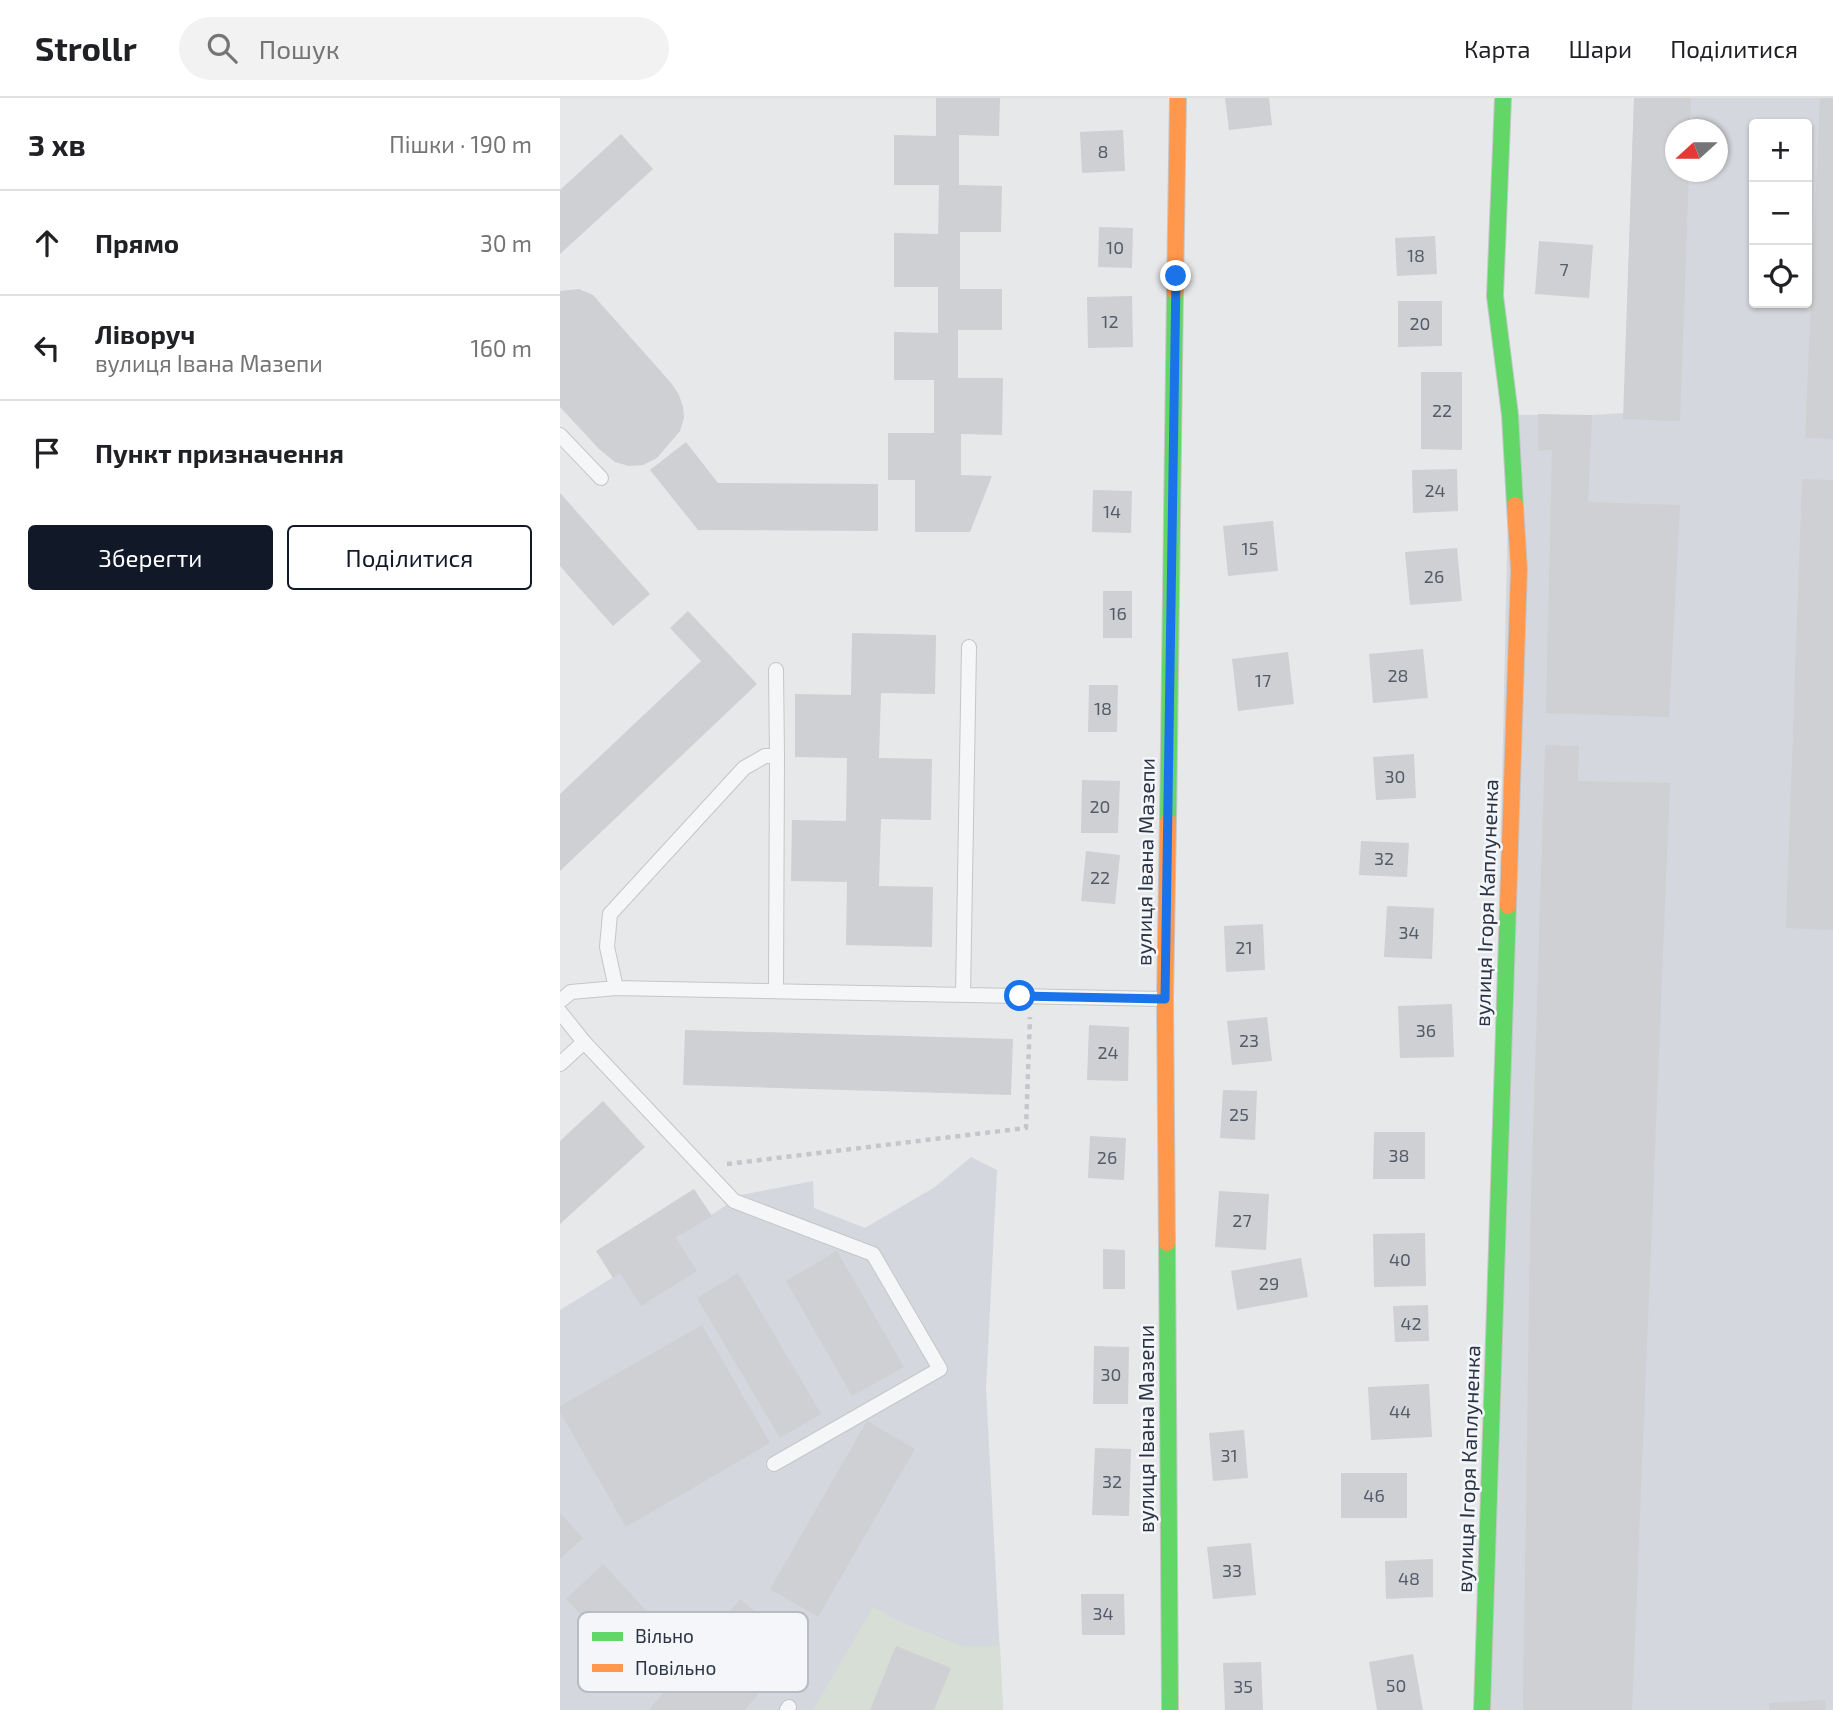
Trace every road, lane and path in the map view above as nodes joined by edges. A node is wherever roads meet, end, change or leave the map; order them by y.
1 (1178, 98) edge
2 (1503, 98) edge
3 (560, 435) edge
4 (601, 478) dead end
5 (968, 647) dead end
6 (776, 670) dead end
7 (777, 756) junction
8 (616, 988) junction
9 (776, 991) junction
10 (963, 995) junction
11 (1030, 997) junction
12 (1165, 999) junction
13 (560, 1001) edge
14 (560, 1012) edge
15 (584, 1042) junction
16 (560, 1064) edge
17 (702, 1167) junction
18 (774, 1464) dead end
19 (1170, 1710) edge
20 (1482, 1710) edge

1 - 12 street, вулиця Івана Мазепи
2 - 20 street, вулиця Ігоря Каплуненка
3 - 4 lane
5 - 10 lane
6 - 7 lane
7 - 8 lane
7 - 9 lane
8 - 9 lane
8 - 13 lane
9 - 10 lane
10 - 11 lane
11 - 12 lane
11 - 17 path
12 - 19 street, вулиця Івана Мазепи
14 - 15 lane
15 - 16 lane
15 - 17 lane
17 - 18 lane

